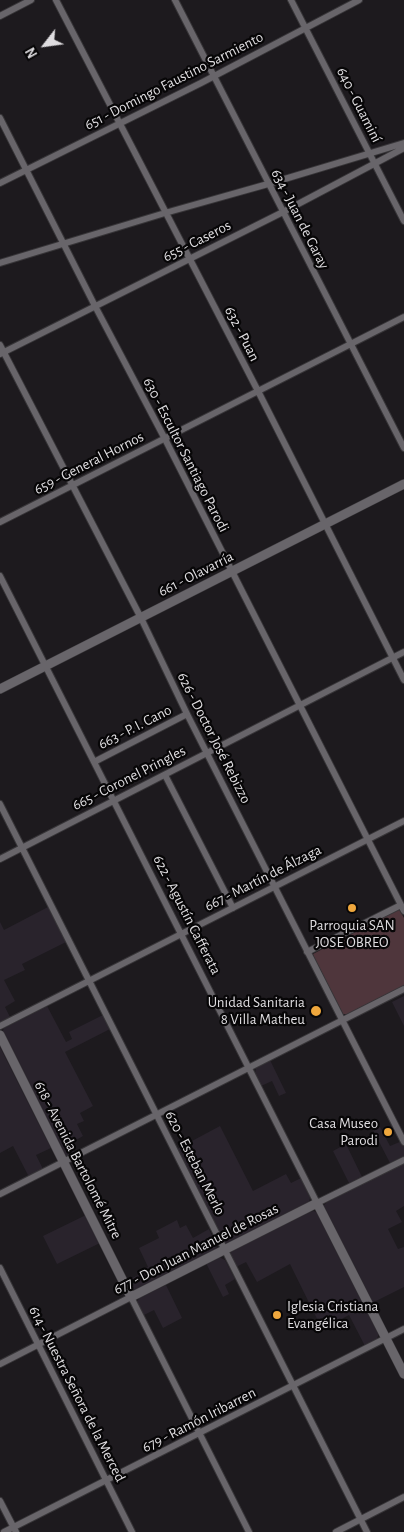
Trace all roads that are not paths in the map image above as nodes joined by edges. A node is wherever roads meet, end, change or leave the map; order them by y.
1 (31, 0) edge
2 (56, 0) edge
3 (175, 0) edge
4 (291, 0) edge
5 (359, 0) edge
6 (0, 16) edge
7 (305, 28) junction
8 (214, 76) junction
9 (0, 118) edge
10 (119, 124) junction
11 (404, 142) edge
12 (404, 148) edge
13 (369, 153) junction
14 (374, 163) junction
15 (26, 170) junction
16 (0, 184) edge
17 (268, 184) junction
18 (165, 212) junction
19 (283, 212) junction
20 (404, 221) edge
21 (64, 244) junction
22 (189, 258) junction
23 (0, 263) edge
24 (95, 306) junction
25 (404, 317) edge
26 (0, 345) edge
27 (350, 345) junction
28 (2, 353) edge
29 (258, 392) junction
30 (165, 439) junction
31 (404, 448) edge
32 (404, 484) edge
33 (72, 485) junction
34 (0, 522) edge
35 (325, 524) junction
36 (232, 572) junction
37 (0, 576) edge
38 (141, 618) junction
39 (404, 652) edge
40 (393, 658) junction
41 (46, 666) junction
42 (404, 680) edge
43 (0, 690) edge
44 (300, 705) junction
45 (187, 714) junction
46 (207, 752) junction
47 (94, 762) junction
48 (165, 775) junction
49 (114, 801) junction
50 (0, 804) edge
51 (404, 821) edge
52 (368, 839) junction
53 (22, 848) junction
54 (0, 859) edge
55 (274, 886) junction
56 (233, 908) junction
57 (402, 908) edge
58 (182, 934) junction
59 (307, 952) junction
60 (90, 981) junction
61 (404, 990) edge
62 (342, 1021) junction
63 (0, 1026) edge
64 (0, 1035) edge
65 (249, 1068) junction
66 (157, 1115) junction
67 (404, 1142) edge
68 (404, 1160) edge
69 (63, 1162) junction
70 (0, 1194) edge
71 (317, 1203) junction
72 (225, 1250) junction
73 (0, 1268) edge
74 (131, 1297) junction
75 (404, 1329) edge
76 (386, 1339) junction
77 (38, 1345) junction
78 (0, 1364) edge
79 (404, 1374) edge
80 (293, 1386) junction
81 (200, 1433) junction
82 (106, 1481) junction
83 (404, 1497) edge
84 (0, 1501) edge
85 (360, 1520) junction
86 (14, 1530) edge
87 (4, 1532) edge
88 (132, 1532) edge
89 (249, 1532) edge
90 (336, 1532) edge
91 (367, 1532) edge

1 - 6 street
2 - 10 street, 632 - Puan
3 - 8 street, 634 - Juan de Garay
4 - 7 street, 640 - Guaminí
5 - 7 street, 651 - Domingo Faustino Sarmiento
7 - 8 street, 651 - Domingo Faustino Sarmiento
7 - 13 street, 640 - Guaminí
8 - 10 street, 651 - Domingo Faustino Sarmiento
8 - 17 street, 634 - Juan de Garay
9 - 15 street, 630 - Escultor Santiago Parodi
10 - 15 street, 651 - Domingo Faustino Sarmiento
10 - 18 street, 632 - Puan
11 - 13 street
12 - 14 street, 655 - Caseros
13 - 14 street, 640 - Guaminí
13 - 17 street
14 - 19 street, 655 - Caseros
14 - 20 street, 640 - Guaminí
15 - 16 street, 651 - Domingo Faustino Sarmiento
15 - 21 street, 630 - Escultor Santiago Parodi
17 - 18 street
17 - 19 street, 634 - Juan de Garay
18 - 21 street
18 - 22 street, 632 - Puan
19 - 22 street, 655 - Caseros
19 - 27 street, 634 - Juan de Garay
21 - 23 street
21 - 24 street, 630 - Escultor Santiago Parodi
22 - 24 street, 655 - Caseros
22 - 29 street, 632 - Puan
24 - 28 street, 655 - Caseros
24 - 30 street, 630 - Escultor Santiago Parodi
25 - 27 street, 659 - General Hornos
26 - 28 street, 626 - Doctor José Rebizzo
27 - 29 street, 659 - General Hornos
27 - 31 street, 634 - Juan de Garay
28 - 33 street, 626 - Doctor José Rebizzo
29 - 30 street, 659 - General Hornos
29 - 35 street, 632 - Puan
30 - 33 street, 659 - General Hornos
30 - 36 street, 630 - Escultor Santiago Parodi
32 - 35 main road, 661 - Olavarría
33 - 34 street, 659 - General Hornos
33 - 38 street, 626 - Doctor José Rebizzo
35 - 36 main road, 661 - Olavarría
35 - 40 street, 632 - Puan
36 - 38 main road, 661 - Olavarría
36 - 44 street, 630 - Escultor Santiago Parodi
37 - 41 street, 622 - Agustín Cafferata
38 - 41 main road, 661 - Olavarría
38 - 45 street, 626 - Doctor José Rebizzo
39 - 40 street, 665 - Coronel Pringles
40 - 42 street, 632 - Puan
40 - 44 street, 665 - Coronel Pringles
41 - 43 main road, 661 - Olavarría
41 - 47 street, 622 - Agustín Cafferata
44 - 46 street, 665 - Coronel Pringles
44 - 52 street, 630 - Escultor Santiago Parodi
45 - 46 street, 626 - Doctor José Rebizzo
45 - 47 street, 663 - P. I. Cano
46 - 48 street, 665 - Coronel Pringles
46 - 55 street, 626 - Doctor José Rebizzo
47 - 49 street, 622 - Agustín Cafferata
48 - 49 street, 665 - Coronel Pringles
48 - 56 street
49 - 53 street, 665 - Coronel Pringles
49 - 58 street, 622 - Agustín Cafferata
50 - 53 street, 620 - Esteban Merlo
51 - 52 street, 667 - Martín de Álzaga
52 - 55 street, 667 - Martín de Álzaga
52 - 57 street, 630 - Escultor Santiago Parodi
53 - 54 street, 665 - Coronel Pringles
53 - 60 street, 620 - Esteban Merlo
55 - 56 street, 667 - Martín de Álzaga
55 - 59 street, 626 - Doctor José Rebizzo
56 - 58 street, 667 - Martín de Álzaga
57 - 59 street
58 - 60 street, 667 - Martín de Álzaga
58 - 65 street, 622 - Agustín Cafferata
59 - 62 street, 626 - Doctor José Rebizzo
60 - 63 street, 667 - Martín de Álzaga
60 - 66 street, 620 - Esteban Merlo
61 - 62 street
62 - 65 street
62 - 67 street, 626 - Doctor José Rebizzo
64 - 69 main road, 618 - Avenida Bartolomé Mitre
65 - 66 street
65 - 71 street, 622 - Agustín Cafferata
66 - 69 street
66 - 72 street, 620 - Esteban Merlo
68 - 71 street, 677 - Don Juan Manuel de Rosas
69 - 70 street
69 - 74 main road, 618 - Avenida Bartolomé Mitre
71 - 72 main road, 677 - Don Juan Manuel de Rosas
71 - 76 main road, 622 - Agustín Cafferata
72 - 74 main road, 677 - Don Juan Manuel de Rosas
72 - 80 street, 620 - Esteban Merlo
73 - 77 street, 614 - Nuestra Señora de la Merced
74 - 77 street, 677 - Don Juan Manuel de Rosas
74 - 81 street
75 - 76 street, 679 - Ramón Iribarren
76 - 79 main road, 622 - Agustín Cafferata
76 - 80 street, 679 - Ramón Iribarren
77 - 78 street, 677 - Don Juan Manuel de Rosas
77 - 82 street, 614 - Nuestra Señora de la Merced
80 - 81 street, 679 - Ramón Iribarren
80 - 85 street, 620 - Esteban Merlo
81 - 82 street, 679 - Ramón Iribarren
81 - 89 street
82 - 86 street, 679 - Ramón Iribarren
82 - 88 street, 614 - Nuestra Señora de la Merced
83 - 85 street
84 - 86 street
85 - 90 street
85 - 91 street, 620 - Esteban Merlo
86 - 87 street, 679 - Ramón Iribarren

